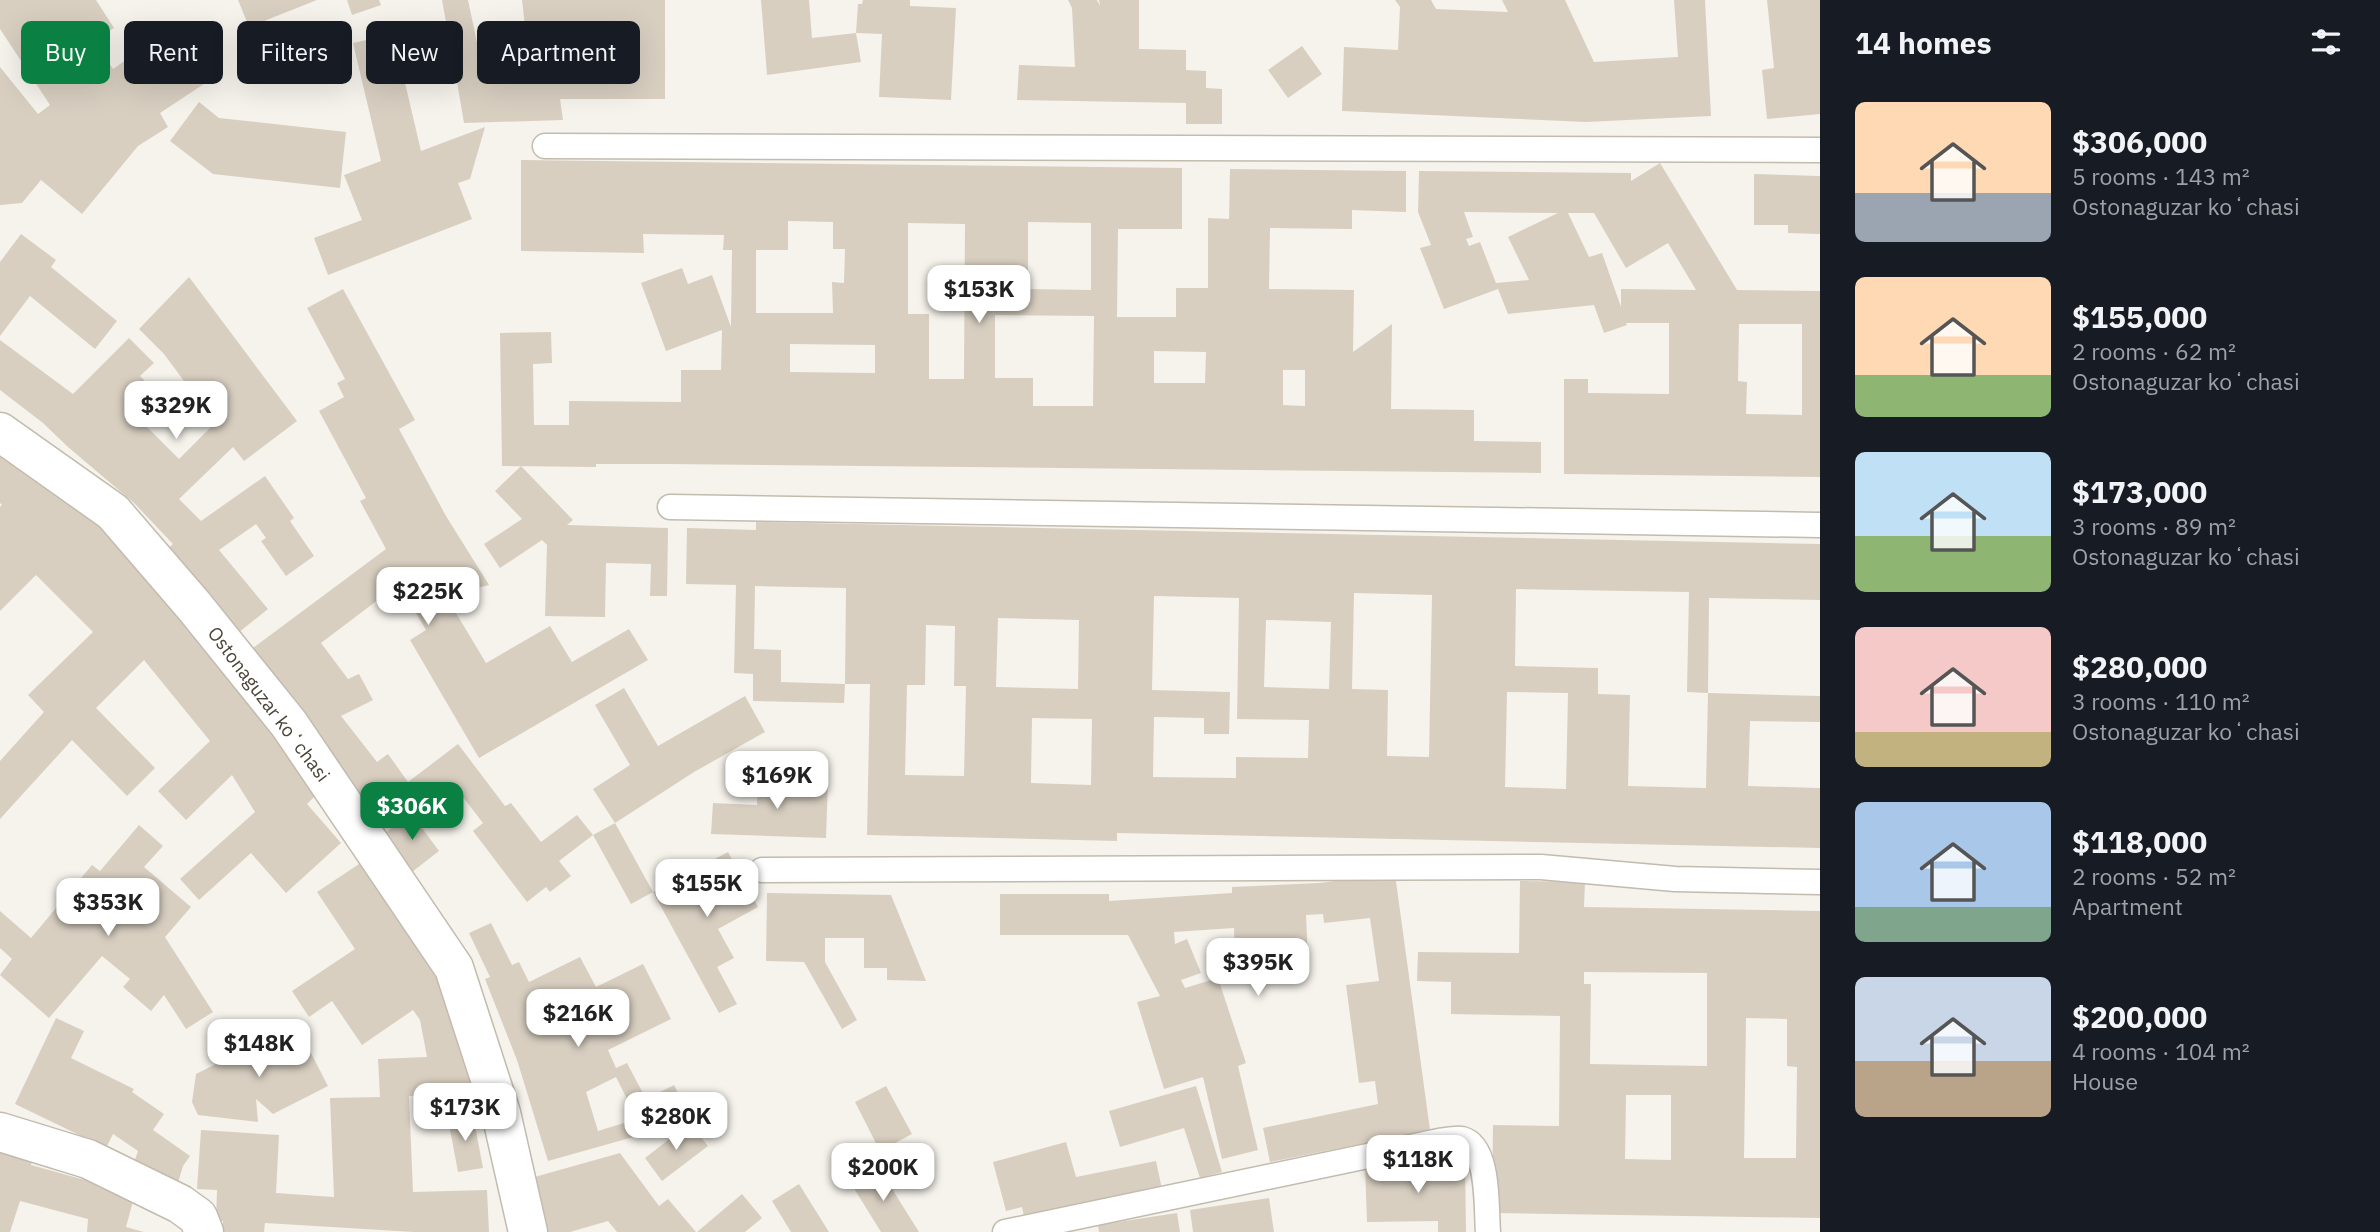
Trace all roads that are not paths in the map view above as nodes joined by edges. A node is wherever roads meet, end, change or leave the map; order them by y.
1 (545, 145) dead end
2 (1820, 150) edge
3 (0, 432) edge
4 (670, 507) dead end
5 (1820, 526) edge
6 (762, 870) dead end
7 (1820, 882) edge
8 (0, 1132) edge
9 (204, 1232) edge
10 (528, 1232) edge
11 (1005, 1232) edge
12 (1488, 1232) edge

1 - 2 lane
3 - 10 street, Ostonaguzar koʻchasi
4 - 5 lane
6 - 7 lane
8 - 9 street
11 - 12 lane

